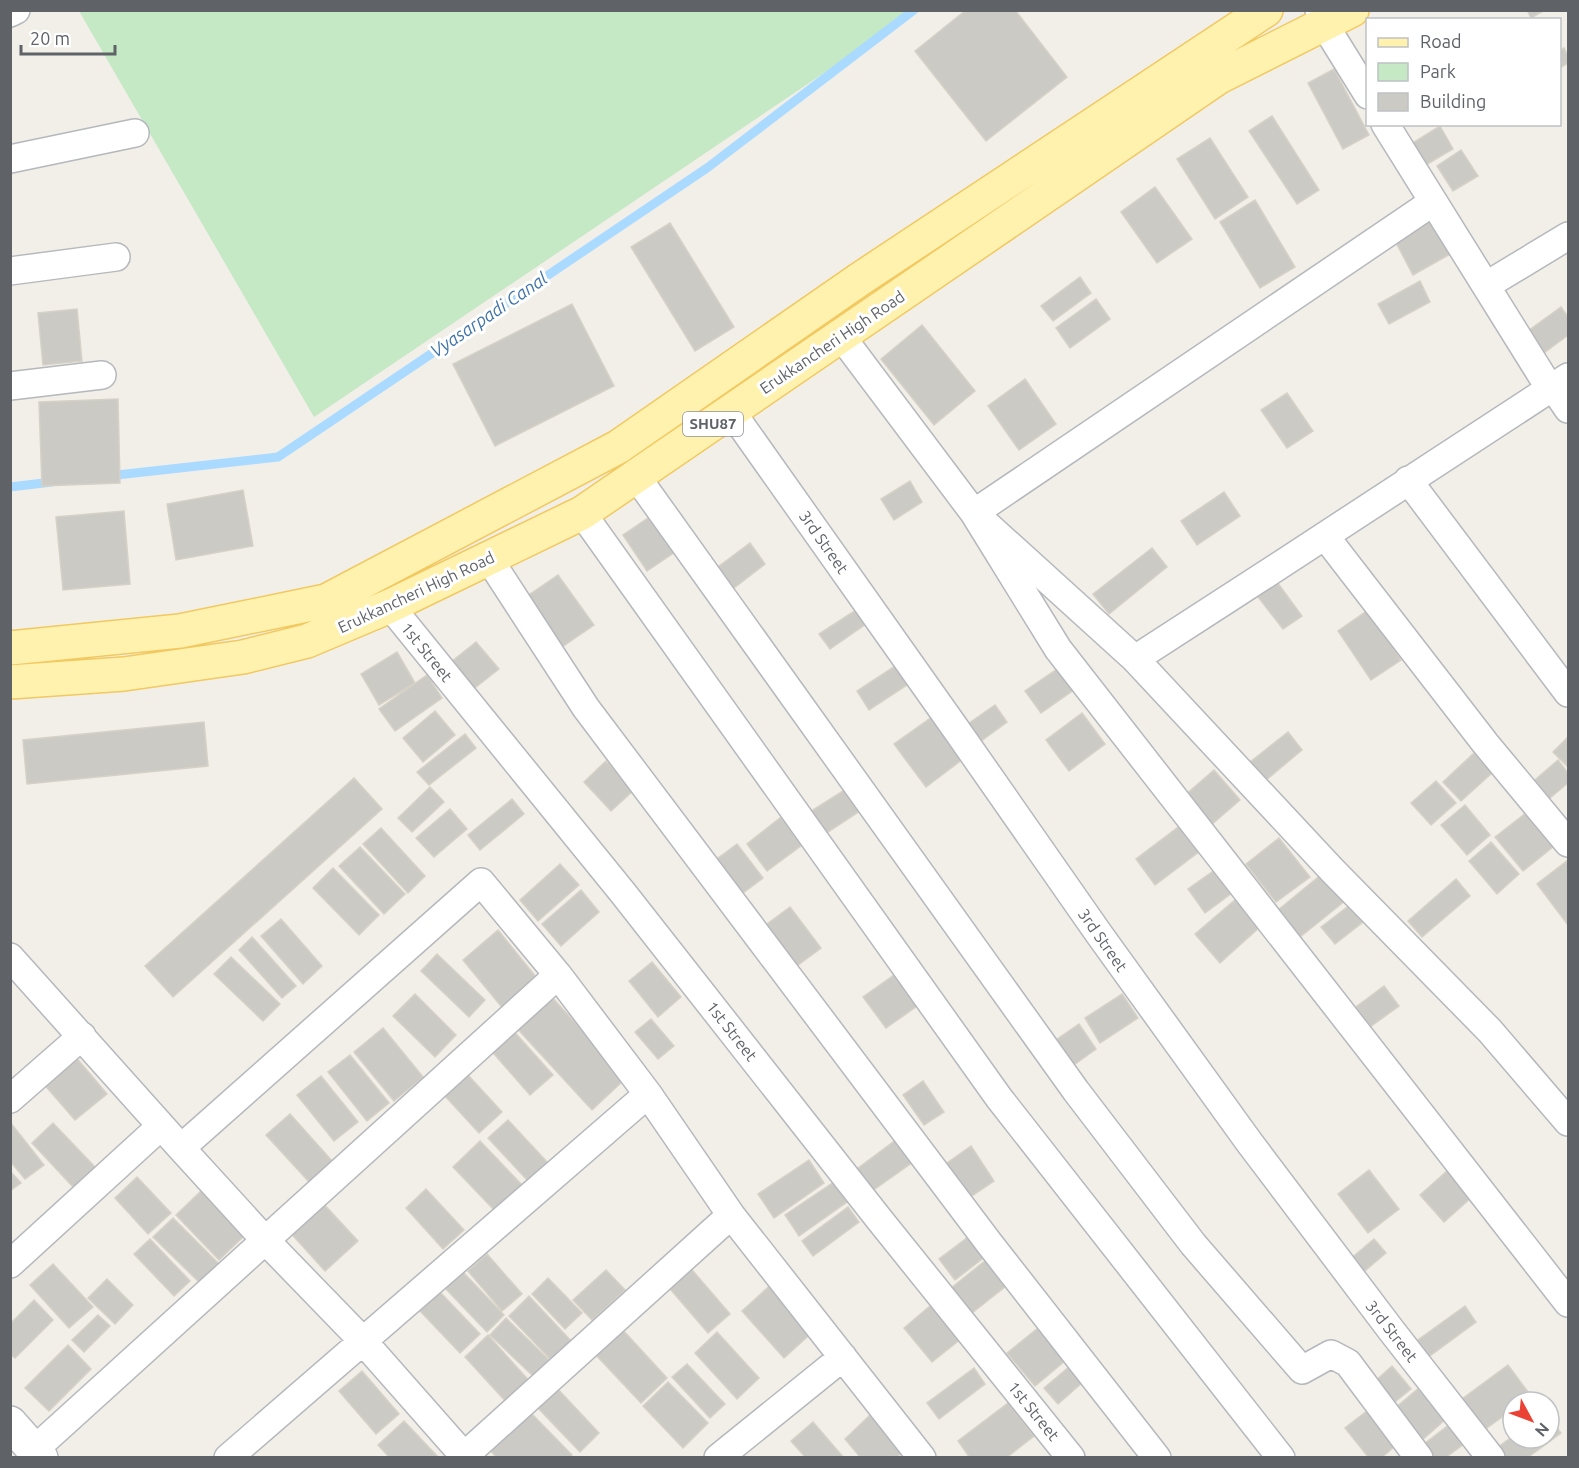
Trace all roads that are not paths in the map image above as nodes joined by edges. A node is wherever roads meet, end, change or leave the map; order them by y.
1 (16, 10) edge
2 (1266, 10) edge
3 (10, 13) edge
4 (1332, 15) edge
5 (1366, 91) edge
6 (1386, 126) edge
7 (135, 133) dead end
8 (10, 159) edge
9 (1433, 202) junction
10 (1569, 236) edge
11 (116, 257) dead end
12 (10, 271) edge
13 (1487, 285) junction
14 (841, 336) junction
15 (102, 375) dead end
16 (1561, 382) edge
17 (10, 386) edge
18 (1569, 409) edge
19 (730, 411) junction
20 (636, 476) junction
21 (1408, 480) junction
22 (582, 513) junction
23 (974, 513) junction
24 (1325, 536) junction
25 (489, 559) junction
26 (390, 606) junction
27 (10, 648) edge
28 (1135, 659) junction
29 (10, 682) edge
30 (1569, 693) edge
31 (1569, 843) edge
32 (10, 957) edge
33 (558, 975) junction
34 (82, 1036) junction
35 (648, 1094) junction
36 (10, 1099) edge
37 (1564, 1108) edge
38 (161, 1126) junction
39 (181, 1148) junction
40 (731, 1215) junction
41 (265, 1240) junction
42 (10, 1264) edge
43 (1569, 1303) edge
44 (362, 1340) junction
45 (843, 1357) junction
46 (10, 1423) edge
47 (37, 1454) edge
48 (464, 1457) edge
49 (228, 1458) edge
50 (718, 1458) edge
51 (922, 1458) edge
52 (1071, 1458) edge
53 (1157, 1458) edge
54 (1281, 1458) edge
55 (1419, 1458) edge
56 (1491, 1458) edge

1 - 3 street
2 - 27 main road, SHU87
4 - 5 street
4 - 14 main road, Erukkancheri High Road / SHU87
6 - 9 street
7 - 8 street
9 - 13 street
9 - 23 street
10 - 13 street
11 - 12 street
13 - 16 street
14 - 19 main road, Erukkancheri High Road / SHU87
14 - 23 street
15 - 17 street
16 - 18 street
16 - 21 street
19 - 20 main road, Erukkancheri High Road / SHU87
19 - 56 street, 3rd Street
20 - 22 main road, Erukkancheri High Road / SHU87
20 - 55 street
21 - 24 street
21 - 30 street
22 - 25 main road, Erukkancheri High Road / SHU87
22 - 54 street
23 - 28 street
23 - 43 street
24 - 28 street
24 - 31 street
25 - 26 main road, Erukkancheri High Road / SHU87
25 - 53 street
26 - 29 main road, Erukkancheri High Road / SHU87
26 - 52 street, 1st Street
28 - 37 street
32 - 34 street
33 - 35 street
33 - 39 street
33 - 41 street
34 - 36 street
34 - 38 street
35 - 40 street
35 - 44 street
38 - 39 street
38 - 42 street
39 - 41 street
40 - 45 street
40 - 48 street
41 - 44 street
41 - 47 street
44 - 48 street
44 - 49 street
45 - 50 street
45 - 51 street
46 - 47 street

